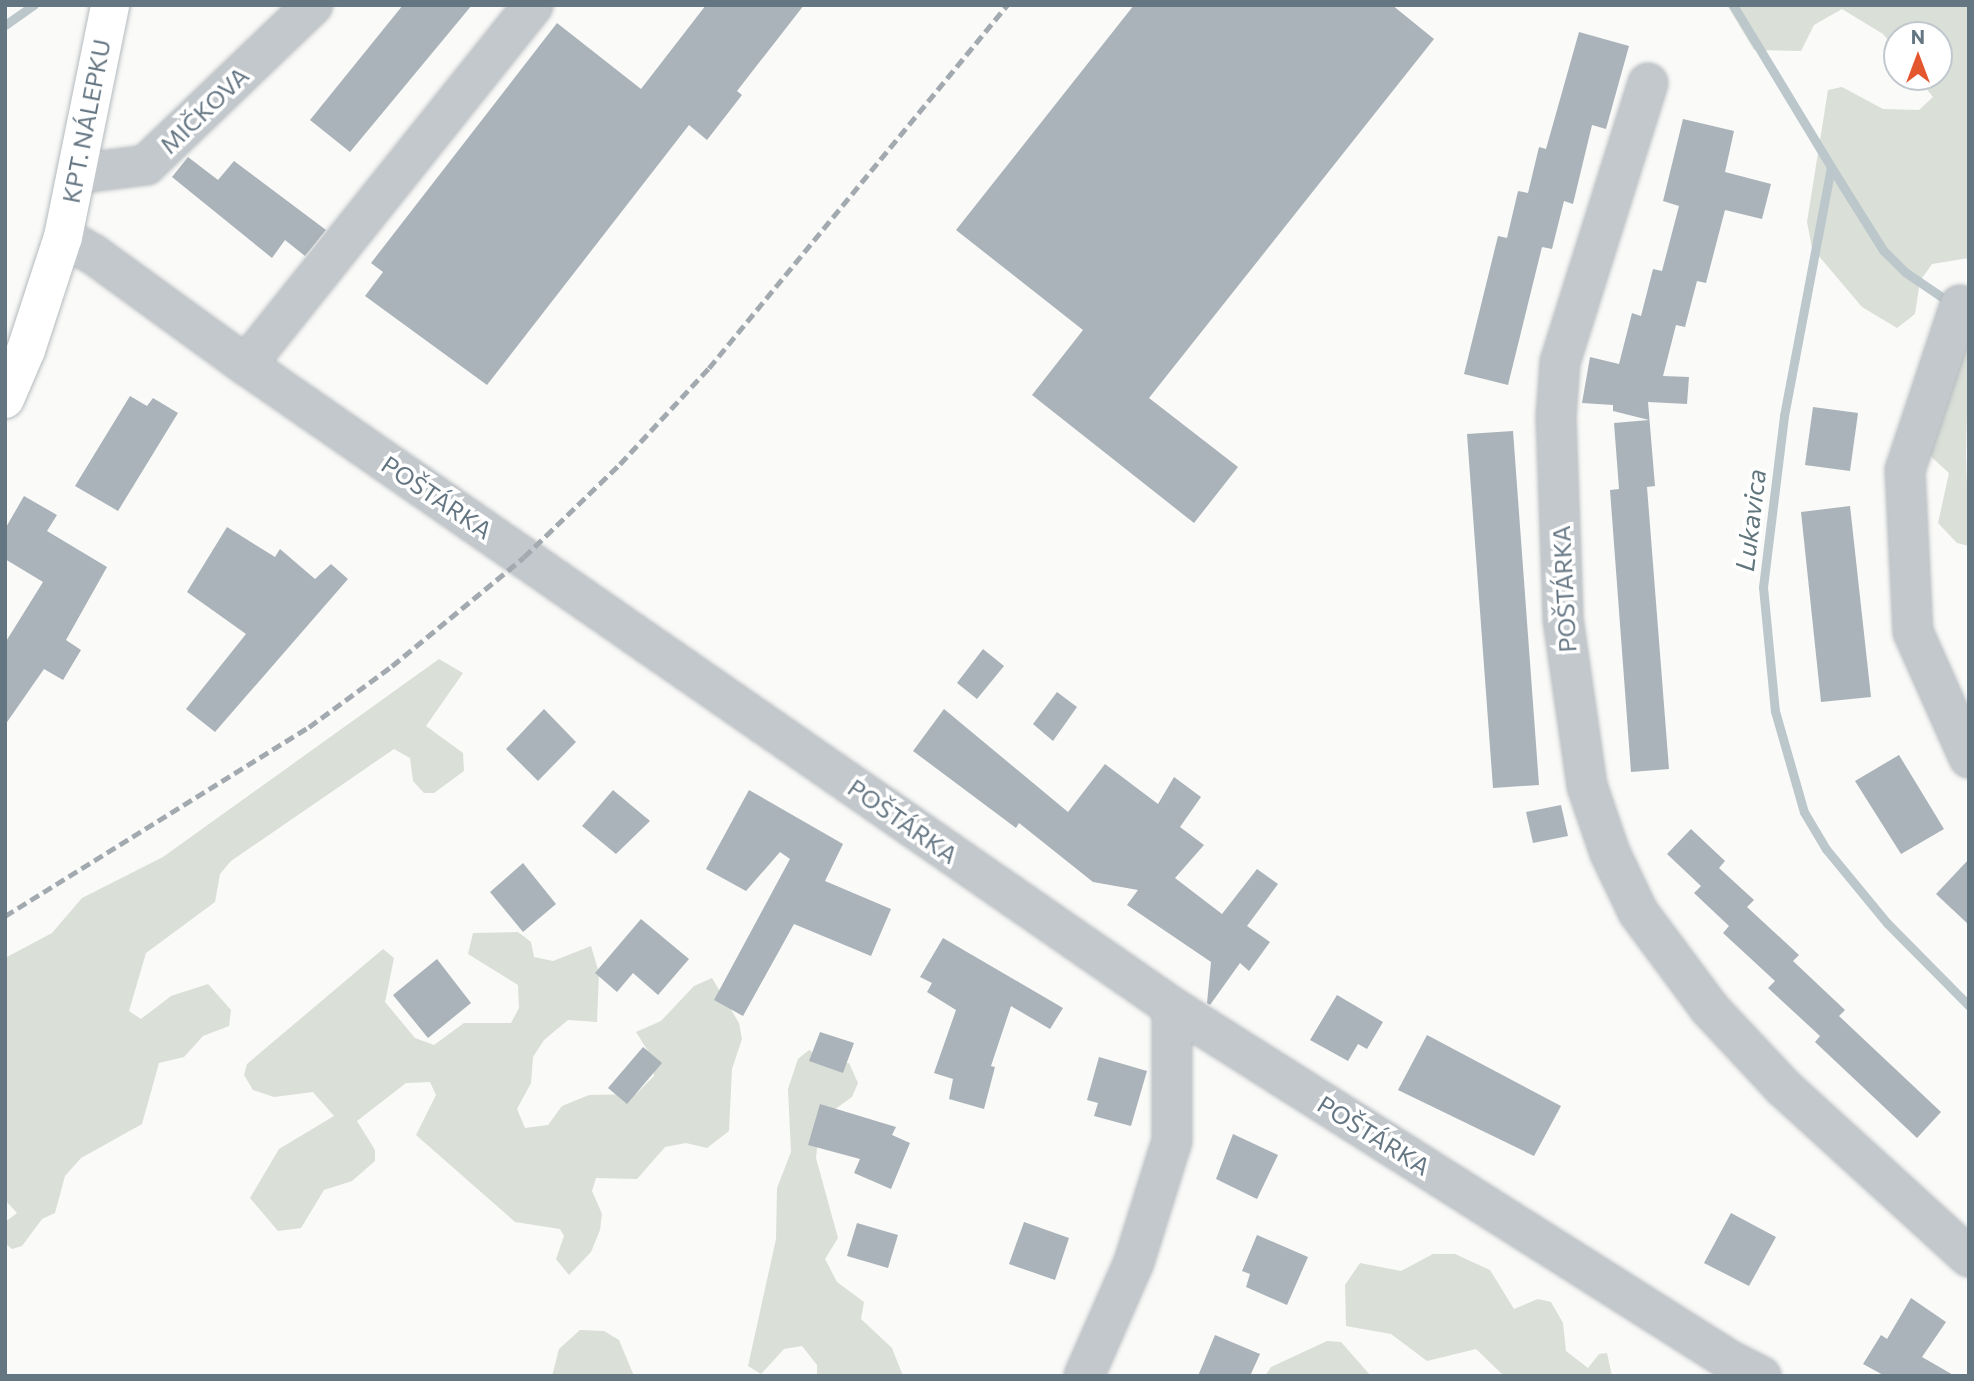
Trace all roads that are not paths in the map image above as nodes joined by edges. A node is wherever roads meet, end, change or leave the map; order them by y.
1 (110, 5) edge
2 (313, 5) edge
3 (533, 5) edge
4 (1648, 83) dead end
5 (76, 174) junction
6 (63, 237) junction
7 (1960, 305) dead end
8 (246, 365) junction
9 (5, 398) edge
10 (1969, 758) edge
11 (1172, 1007) junction
12 (1969, 1257) edge
13 (1084, 1376) edge
14 (1761, 1376) edge

1 - 5 main road, KPT. NÁLEPKU
2 - 5 street, MIČKOVA
3 - 8 street
4 - 12 street, POŠTÁRKA
5 - 6 main road, KPT. NÁLEPKU
6 - 8 street, POŠTÁRKA
6 - 9 main road
7 - 10 street
8 - 11 street, POŠTÁRKA
11 - 13 street
11 - 14 street, POŠTÁRKA

